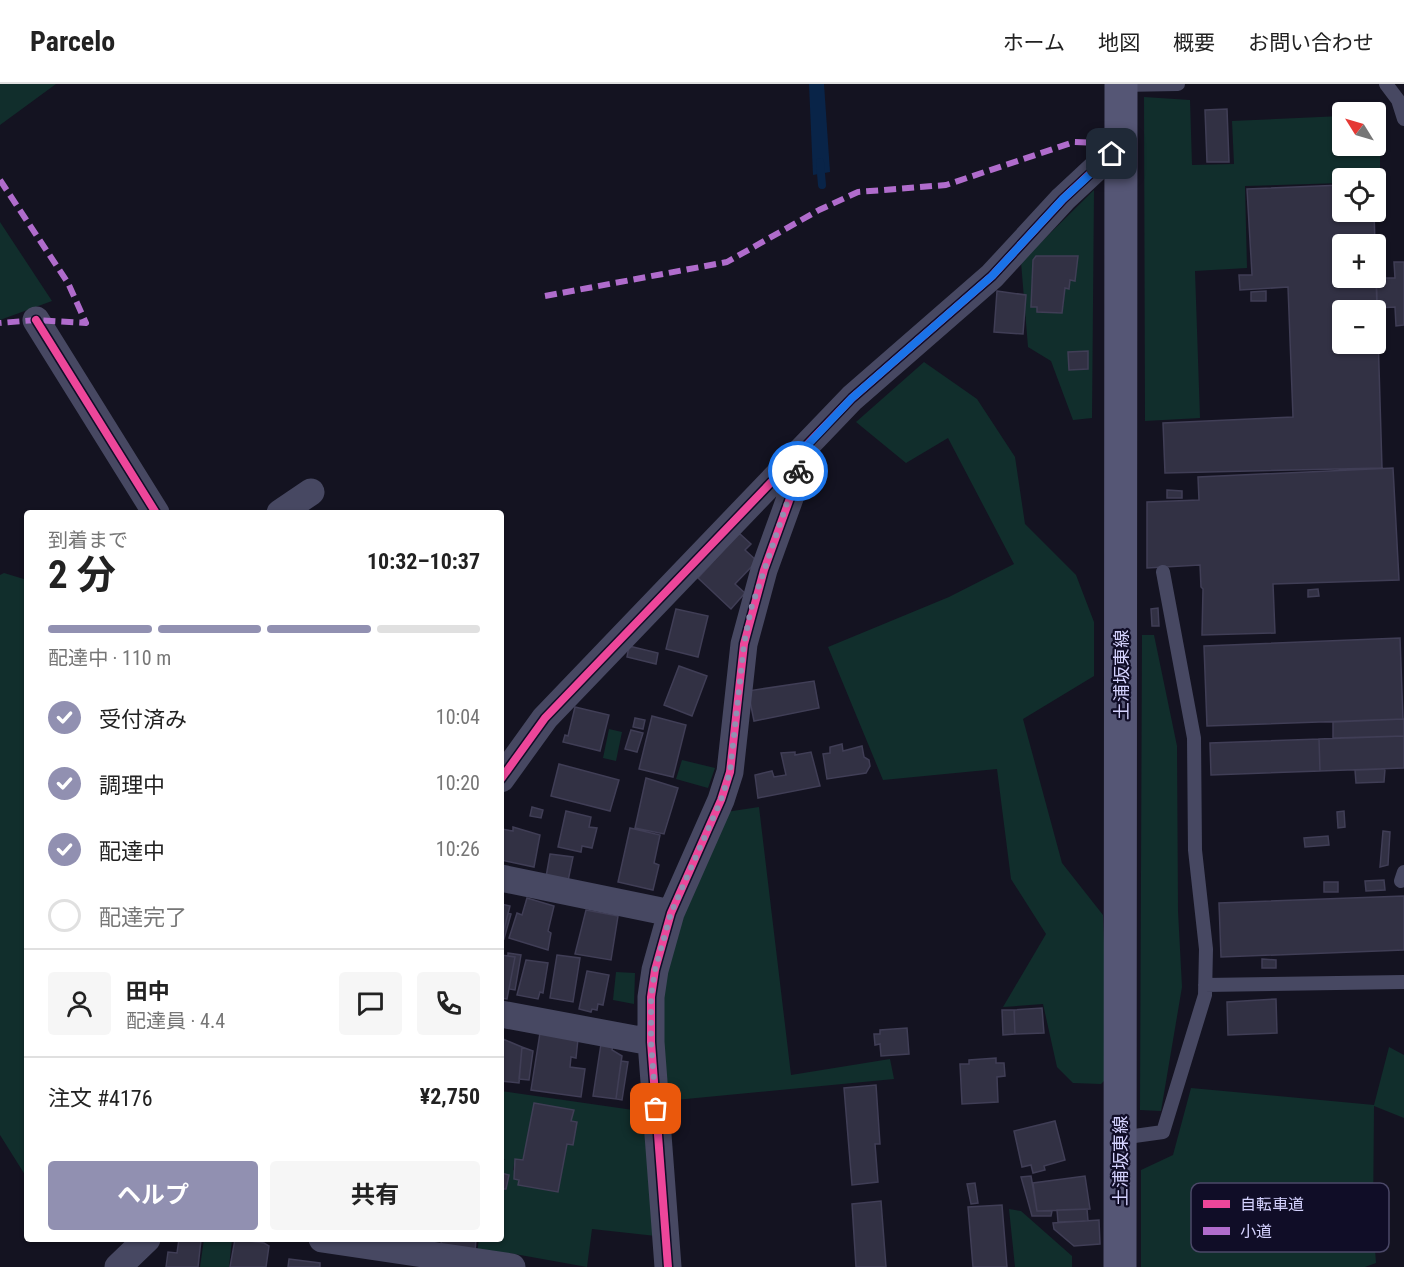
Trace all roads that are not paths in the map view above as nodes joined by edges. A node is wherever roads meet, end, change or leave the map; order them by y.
1 (1121, 84) edge
2 (1178, 84) edge
3 (1386, 84) edge
4 (1401, 100) edge
5 (1404, 119) edge
6 (1122, 144) junction
7 (36, 320) dead end
8 (798, 455) junction
9 (311, 492) dead end
10 (154, 510) edge
11 (284, 510) edge
12 (1163, 572) dead end
13 (504, 776) edge
14 (504, 879) edge
15 (671, 913) junction
16 (1404, 982) edge
17 (1205, 985) junction
18 (504, 1015) edge
19 (651, 1042) junction
20 (1120, 1138) junction
21 (144, 1242) edge
22 (342, 1242) edge
23 (118, 1267) edge
24 (512, 1267) edge
25 (668, 1267) edge
26 (1120, 1267) edge

1 - 2 lane
1 - 6 main road, 土浦坂東線
3 - 4 lane
4 - 5 lane
6 - 8 street
6 - 20 main road, 土浦坂東線
7 - 10 street
8 - 13 street
8 - 15 street
9 - 11 street
12 - 17 lane
14 - 15 street
15 - 19 street
16 - 17 lane
17 - 20 lane
18 - 19 street
19 - 25 street
20 - 26 main road, 土浦坂東線
21 - 23 street
22 - 24 street

